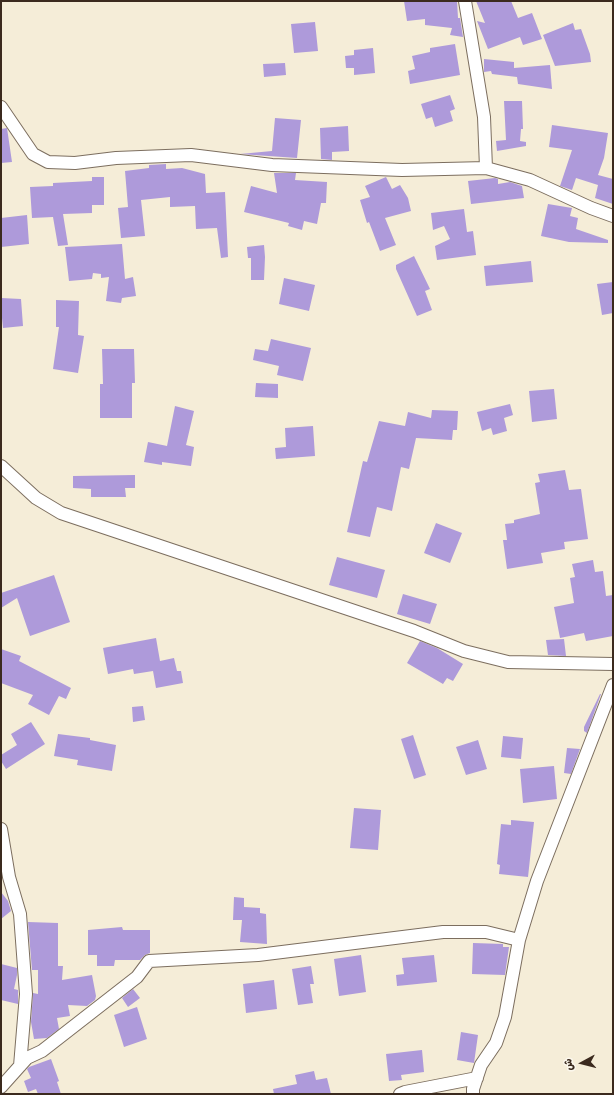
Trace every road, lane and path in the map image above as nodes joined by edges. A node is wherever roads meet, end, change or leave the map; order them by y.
1 (465, 1) edge
2 (1, 107) edge
3 (486, 168) junction
4 (613, 216) edge
5 (1, 466) edge
6 (613, 664) edge
7 (613, 685) edge
8 (1, 828) edge
9 (519, 940) junction
10 (20, 1066) junction
11 (477, 1078) junction
12 (1, 1087) edge
13 (400, 1094) edge
14 (473, 1094) edge

1 - 3 street
2 - 3 street
3 - 4 street
5 - 6 street
7 - 9 street
8 - 10 street
9 - 10 street
9 - 11 street
10 - 12 street
11 - 13 street
11 - 14 street

